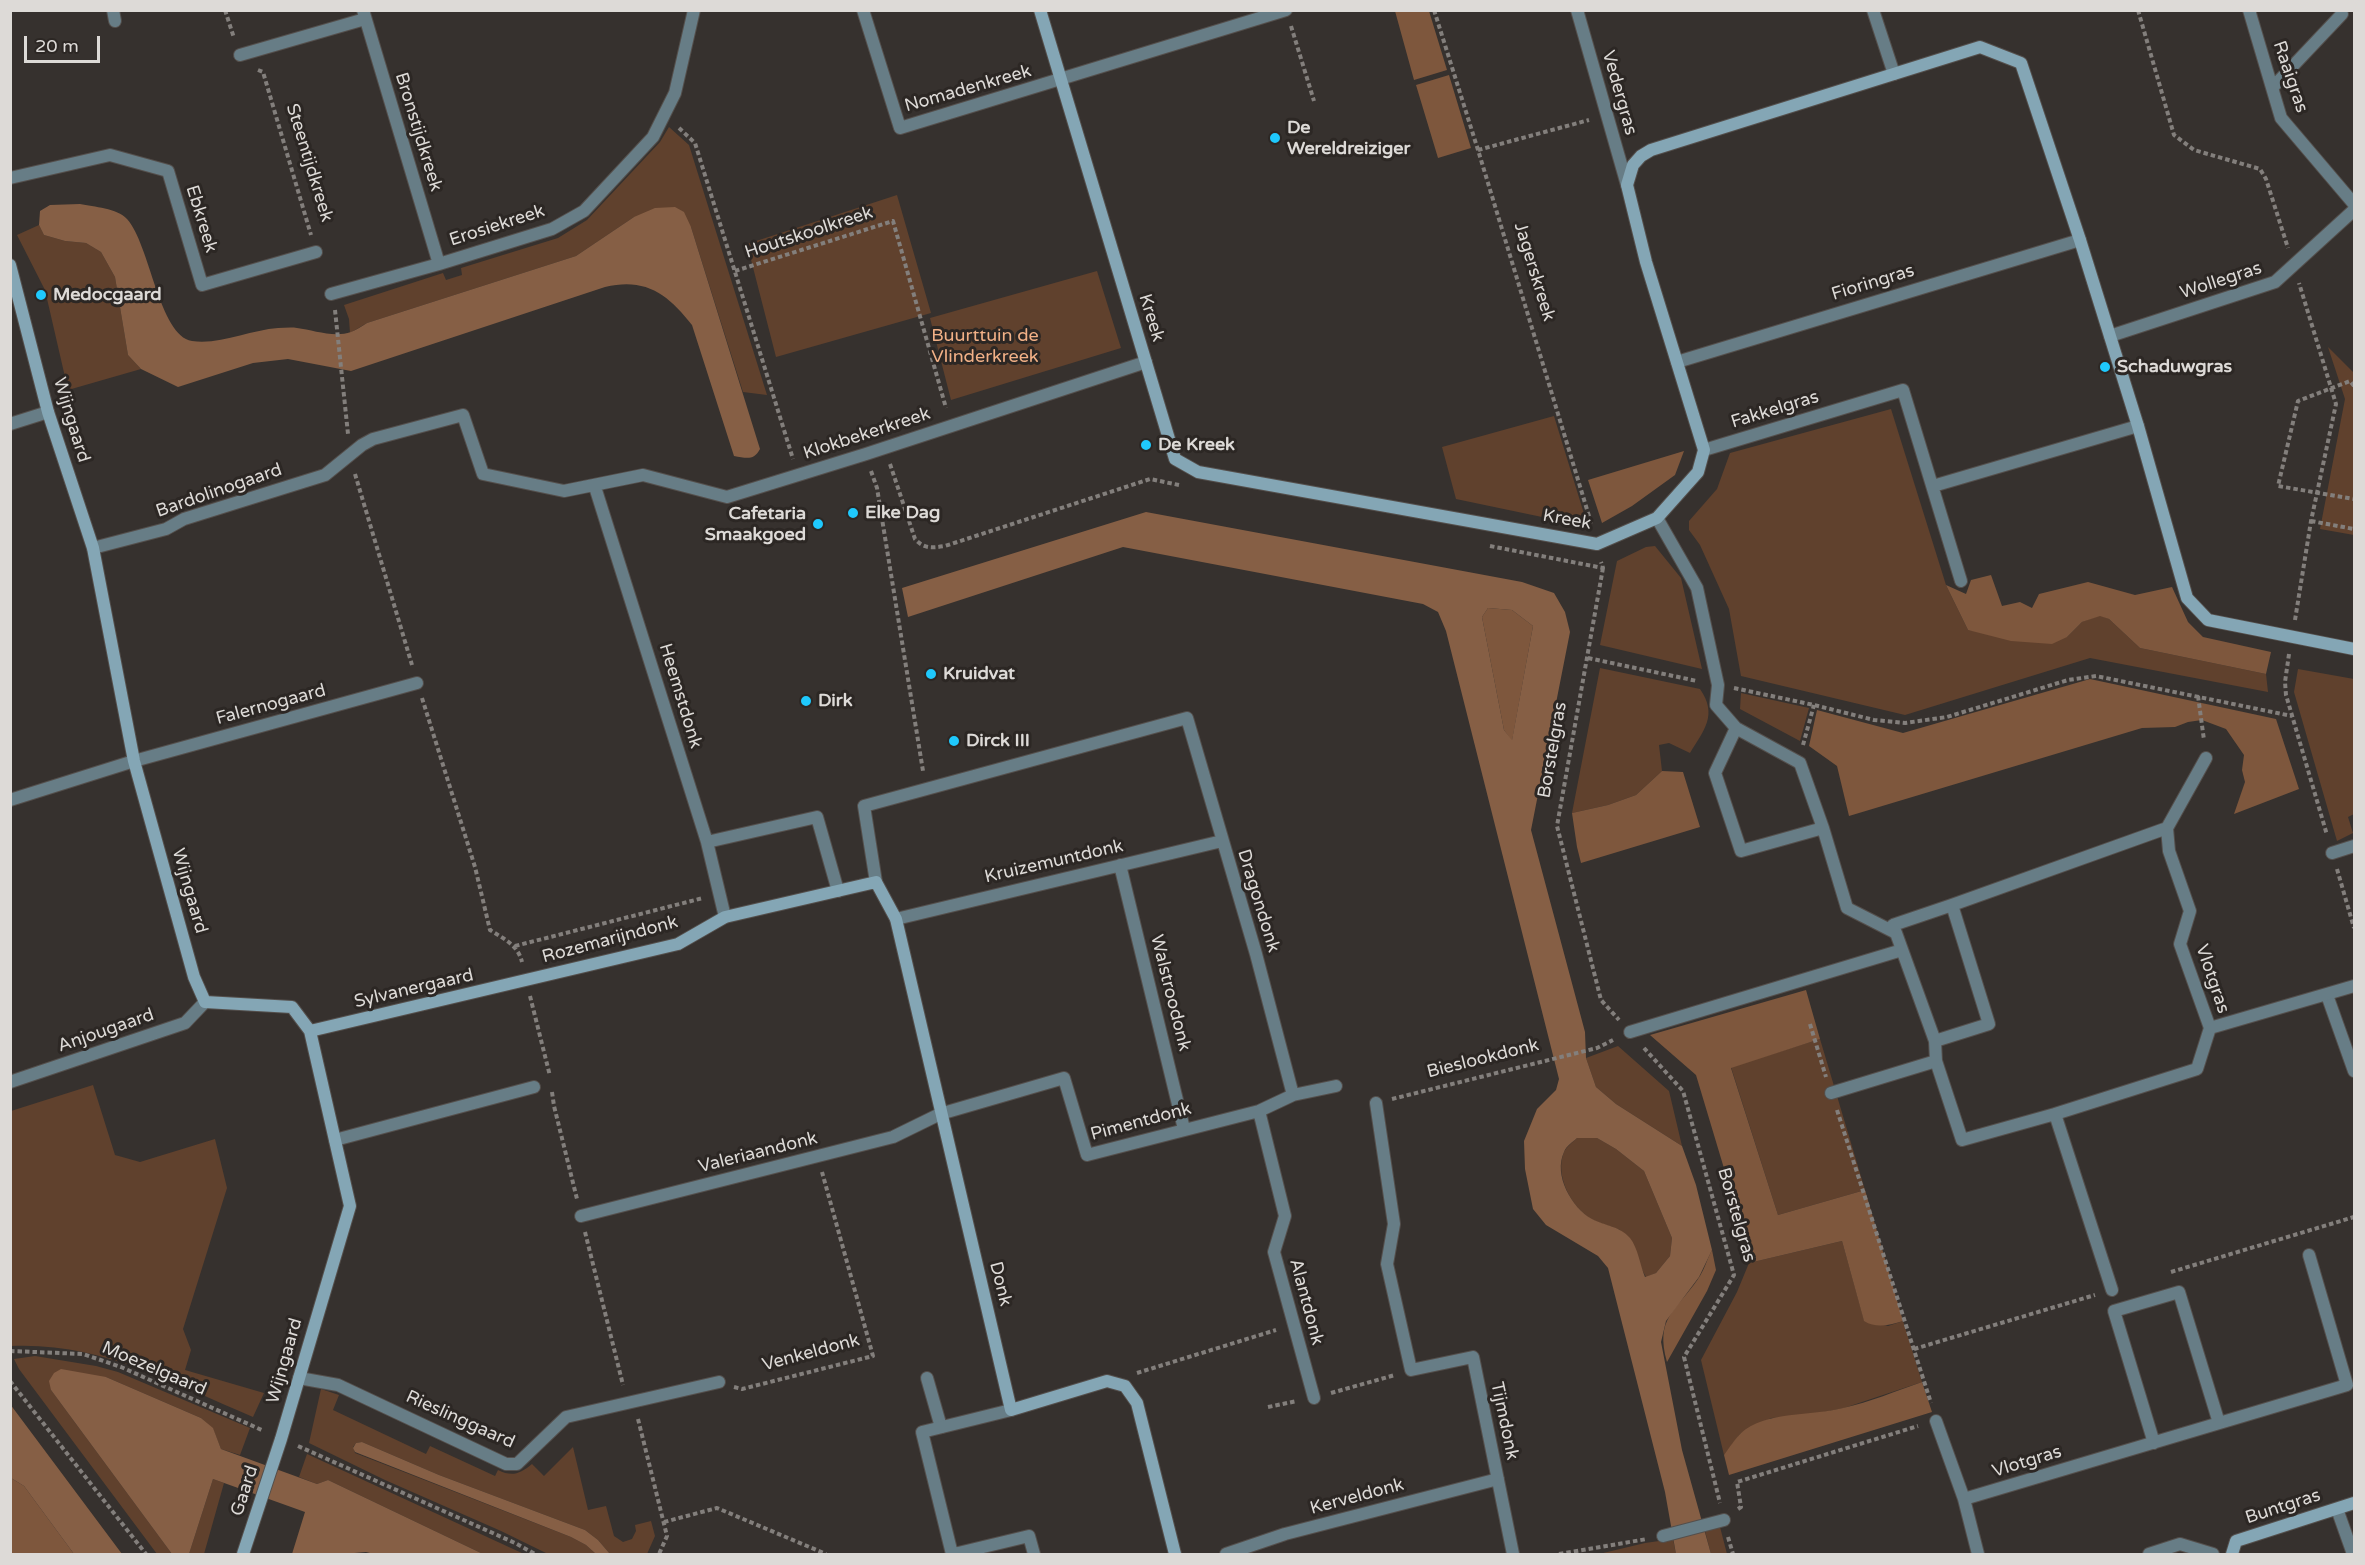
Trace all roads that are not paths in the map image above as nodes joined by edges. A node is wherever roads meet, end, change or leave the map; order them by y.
1 (694, 10) edge
2 (863, 10) edge
3 (1040, 10) edge
4 (1873, 10) edge
5 (2248, 10) edge
6 (1286, 11) edge
7 (2342, 14) dead end
8 (364, 15) edge
9 (1578, 15) edge
10 (240, 55) road end
11 (1894, 74) junction
12 (1061, 80) junction
13 (2273, 87) junction
14 (10, 178) edge
15 (1627, 185) junction
16 (2355, 204) edge
17 (2355, 210) edge
18 (2080, 240) junction
19 (316, 252) road end
20 (439, 264) junction
21 (10, 266) edge
22 (331, 294) dead end
23 (2110, 336) junction
24 (1146, 362) junction
25 (1677, 362) junction
26 (48, 412) junction
27 (10, 424) edge
28 (2138, 426) junction
29 (1704, 450) junction
30 (1933, 486) junction
31 (595, 487) junction
32 (1657, 518) junction
33 (93, 548) junction
34 (1961, 581) dead end
35 (2355, 649) edge
36 (417, 683) dead end
37 (1736, 728) junction
38 (2206, 758) road end
39 (134, 761) junction
40 (10, 800) edge
41 (1823, 828) junction
42 (2167, 828) junction
43 (1222, 841) junction
44 (707, 842) junction
45 (2355, 846) edge
46 (2332, 853) road end
47 (1120, 865) junction
48 (876, 882) junction
49 (838, 891) junction
50 (1952, 905) junction
51 (725, 917) junction
52 (896, 918) junction
53 (1896, 933) junction
54 (1902, 950) junction
55 (526, 981) joint
56 (2355, 986) edge
57 (2327, 995) junction
58 (205, 1002) junction
59 (2210, 1028) junction
60 (310, 1031) junction
61 (1630, 1032) road end
62 (1935, 1041) junction
63 (1936, 1061) junction
64 (2355, 1071) edge
65 (10, 1082) edge
66 (1336, 1086) dead end
67 (534, 1087) dead end
68 (1831, 1093) road end
69 (1293, 1095) junction
70 (1376, 1103) road end
71 (1259, 1111) junction
72 (940, 1114) junction
73 (2055, 1114) junction
74 (1184, 1129) junction
75 (335, 1140) junction
76 (581, 1216) dead end
77 (2309, 1255) dead end
78 (2112, 1290) dead end
79 (299, 1378) junction
80 (927, 1378) dead end
81 (719, 1382) road end
82 (1314, 1398) road end
83 (1011, 1410) junction
84 (1936, 1421) road end
85 (2219, 1424) junction
86 (941, 1427) junction
87 (281, 1439) joint
88 (2154, 1443) junction
89 (1498, 1479) junction
90 (1964, 1499) junction
91 (2355, 1503) edge
92 (2337, 1509) junction
93 (1724, 1520) road end
94 (1663, 1536) road end
95 (243, 1554) edge
96 (953, 1554) edge
97 (1034, 1554) edge
98 (1175, 1554) edge
99 (1233, 1554) edge
100 (1514, 1554) edge
101 (1978, 1554) edge
102 (2149, 1554) edge
103 (2213, 1554) edge
104 (2232, 1554) edge
105 (2353, 1554) edge

1 - 20 street, Erosiekreek
2 - 12 street, Nomadenkreek
3 - 12 street, Kreek
4 - 11 street
5 - 13 street, Raaigras
6 - 12 street
7 - 13 street
8 - 10 street
8 - 20 street, Bronstijdkreek
9 - 15 street, Vedergras
11 - 15 street
11 - 18 street
12 - 24 street, Kreek
13 - 16 street, Raaigras
14 - 19 street, Ebkreek
15 - 25 street
17 - 23 street, Wollegras
18 - 23 street
18 - 25 street, Fioringras
20 - 22 street, Erosiekreek
21 - 26 street, Wijngaard
23 - 28 street
24 - 31 street, Klokbekerkreek
24 - 32 street, Kreek
25 - 29 street
26 - 27 street
26 - 33 street, Wijngaard
28 - 30 street
28 - 35 street
29 - 30 street, Fakkelgras
29 - 32 street
30 - 34 street, Fakkelgras
31 - 33 street, Bardolinogaard
31 - 44 street, Heemstdonk
32 - 37 street
33 - 39 street, Wijngaard
36 - 39 street, Falernogaard
37 - 41 street
37 - 41 street
38 - 42 street
39 - 40 street, Falernogaard
39 - 58 street, Wijngaard
41 - 53 street
42 - 50 street
42 - 59 street, Vlotgras
43 - 47 street, Kruizemuntdonk
43 - 48 street, Dragondonk
43 - 69 street, Dragondonk
44 - 49 street
44 - 51 street, Heemstdonk
45 - 46 street
47 - 52 street, Kruizemuntdonk
47 - 74 street, Walstroodonk
48 - 49 street, Rozemarijndonk
48 - 52 street, Donk
49 - 51 street, Rozemarijndonk
50 - 53 street
50 - 62 street
51 - 55 street, Rozemarijndonk
52 - 72 street, Donk
53 - 54 street, Vlotgras
54 - 61 street
54 - 62 street, Vlotgras
55 - 60 street, Sylvanergaard
56 - 57 street
57 - 59 street
57 - 64 street
58 - 60 street, Wijngaard
58 - 65 street, Anjougaard
59 - 73 street, Vlotgras
60 - 75 street, Wijngaard
62 - 63 street, Vlotgras
63 - 68 street
63 - 73 street, Vlotgras
66 - 69 street, Pimentdonk
67 - 75 street
69 - 71 street, Pimentdonk
70 - 89 street, Tijmdonk
71 - 74 street, Pimentdonk
71 - 82 street, Alantdonk
72 - 74 street, Pimentdonk
72 - 76 street, Valeriaandonk
72 - 83 street, Donk
73 - 78 street
75 - 79 street, Wijngaard
77 - 85 street, Vlotgras
79 - 81 street, Rieslinggaard
79 - 87 street, Wijngaard
80 - 86 street
83 - 86 street
83 - 98 street
84 - 90 street
85 - 88 street, Vlotgras
85 - 88 street
86 - 96 street
87 - 95 street, Gaard
88 - 90 street, Vlotgras
89 - 99 street, Kerveldonk
89 - 100 street, Tijmdonk
90 - 101 street
91 - 92 street, Buntgras
92 - 104 street, Buntgras
92 - 105 street
93 - 94 street
96 - 97 street
102 - 103 street

